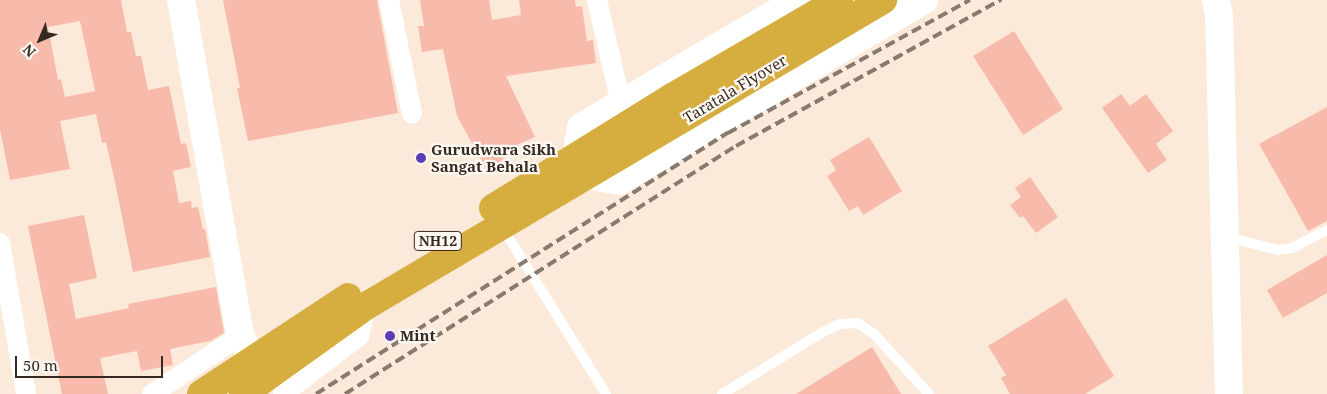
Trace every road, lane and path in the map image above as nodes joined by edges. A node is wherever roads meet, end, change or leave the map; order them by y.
1 (181, 0) edge
2 (389, 0) edge
3 (597, 0) edge
4 (798, 0) edge
5 (839, 0) edge
6 (882, 0) edge
7 (924, 0) edge
8 (1216, 0) edge
9 (621, 104) junction
10 (412, 114) dead end
11 (581, 166) junction
12 (501, 225) junction
13 (1327, 230) edge
14 (1225, 237) junction
15 (0, 243) edge
16 (240, 336) junction
17 (261, 382) edge
18 (26, 394) edge
19 (152, 394) edge
20 (201, 394) edge
21 (606, 394) edge
22 (722, 394) edge
23 (929, 394) edge
24 (1230, 394) edge

1 - 16 street
2 - 10 street
3 - 9 street
4 - 9 street
5 - 11 highway, Taratala Flyover / NH12
6 - 11 highway, Taratala Flyover / NH12
7 - 11 street
8 - 14 street
9 - 11 street
11 - 12 highway, NH12
11 - 17 highway, NH12
12 - 17 highway, NH12
12 - 21 lane
13 - 14 lane
14 - 24 street
15 - 18 street
16 - 17 street
16 - 19 street
17 - 20 highway, NH12
22 - 23 lane

